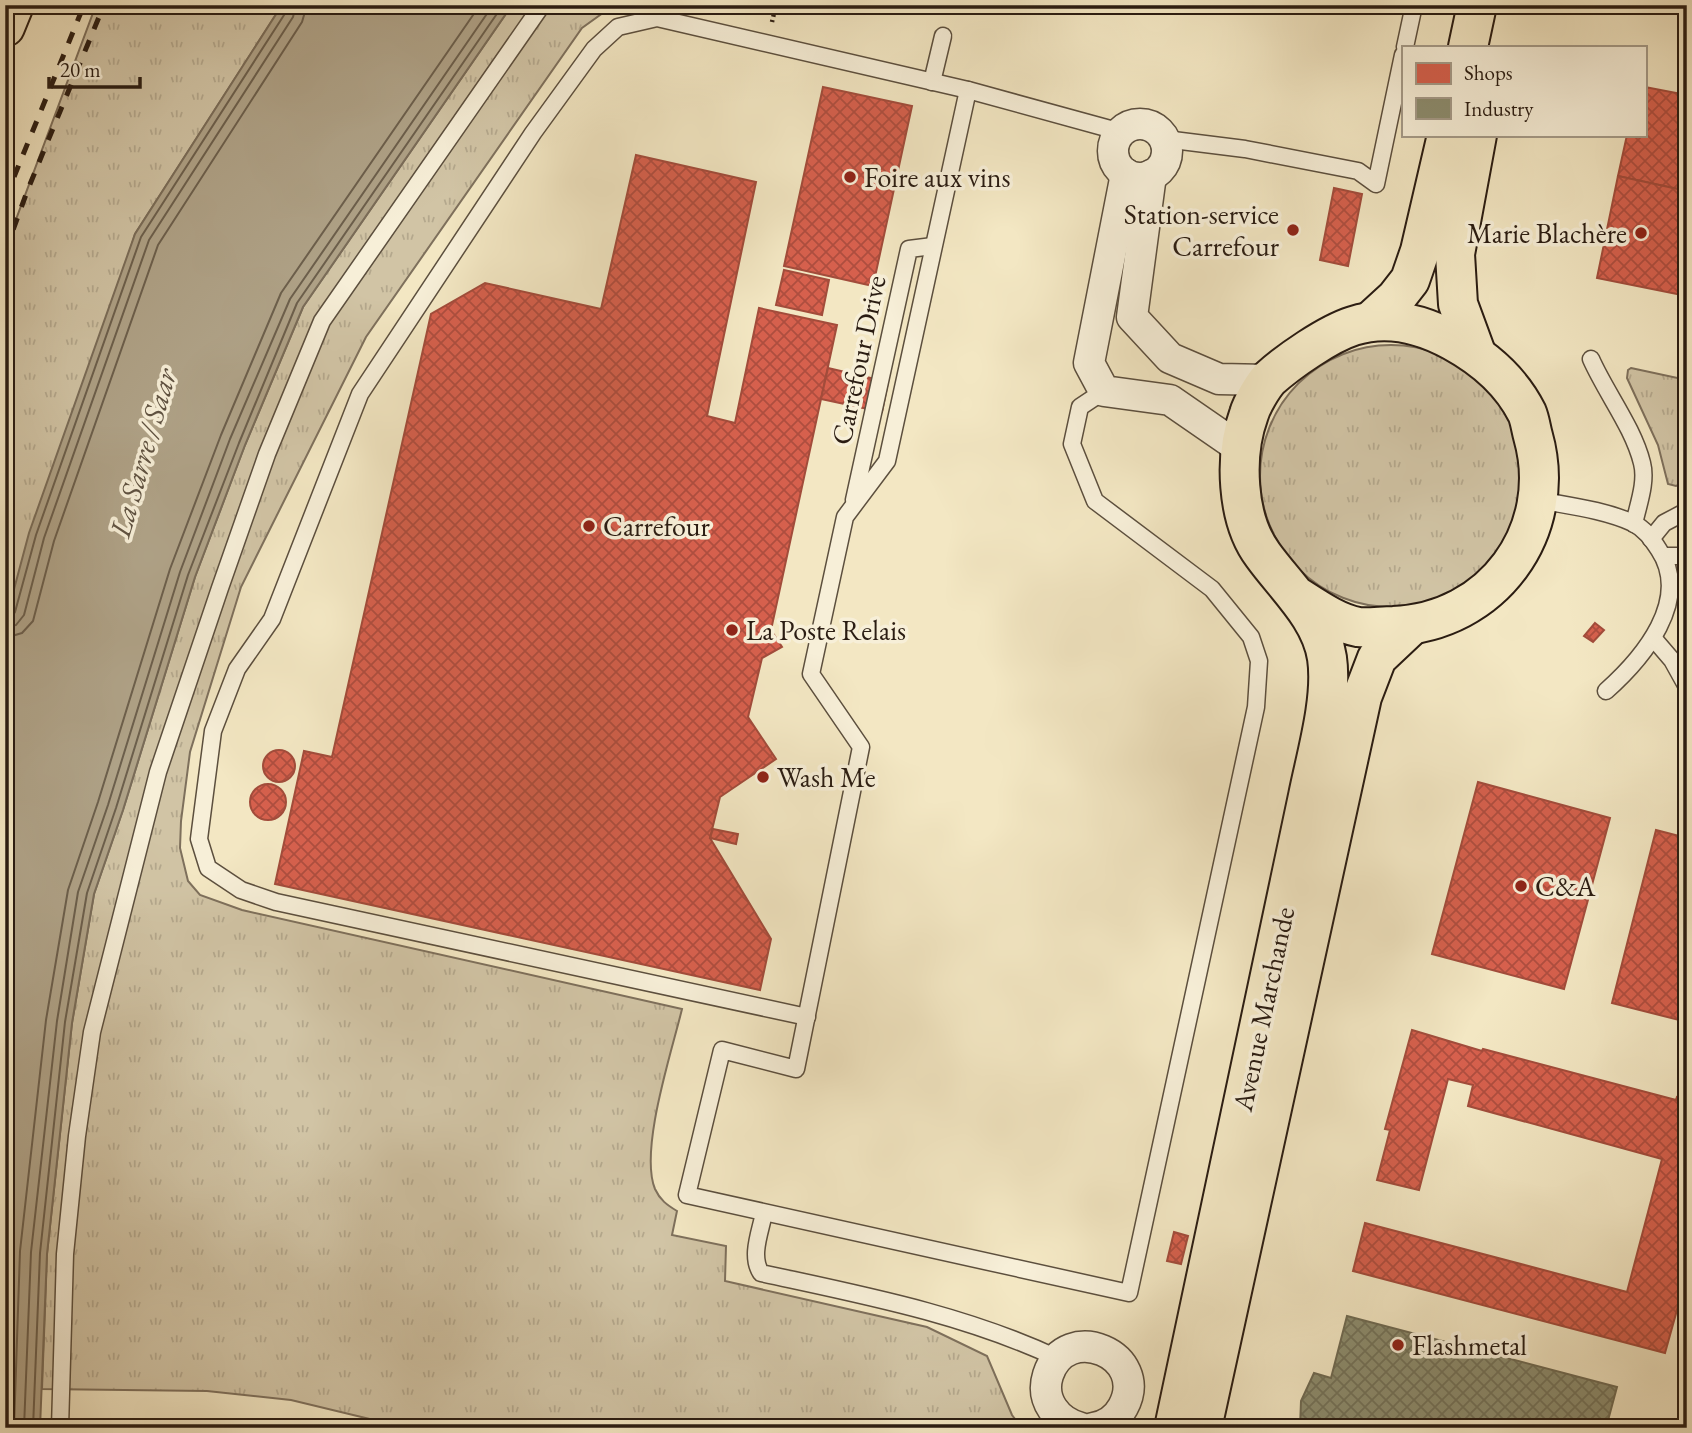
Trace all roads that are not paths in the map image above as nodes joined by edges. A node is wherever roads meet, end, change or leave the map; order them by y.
1 (13, 5) edge
2 (542, 5) edge
3 (1414, 5) edge
4 (1477, 5) edge
5 (1500, 5) edge
6 (5, 27) edge
7 (943, 36) dead end
8 (1405, 46) edge
9 (1468, 46) edge
10 (1492, 46) edge
11 (1402, 60) edge
12 (932, 82) junction
13 (968, 90) junction
14 (1121, 132) junction
15 (1447, 136) edge
16 (1477, 136) edge
17 (1165, 139) junction
18 (1139, 175) junction
19 (933, 246) junction
20 (1372, 320) junction
21 (1476, 353) junction
22 (1591, 359) dead end
23 (1268, 380) junction
24 (1104, 391) junction
25 (1241, 449) junction
26 (1539, 500) junction
27 (853, 506) junction
28 (1687, 509) edge
29 (1634, 524) junction
30 (1651, 539) junction
31 (1664, 556) junction
32 (1687, 556) edge
33 (1296, 595) junction
34 (1412, 625) junction
35 (1654, 639) junction
36 (1687, 687) edge
37 (1606, 691) dead end
38 (807, 1017) junction
39 (764, 1213) junction
40 (1057, 1358) junction
41 (1091, 1426) edge
42 (61, 1428) edge
43 (1174, 1428) edge
44 (1202, 1428) edge

1 - 6 main road
2 - 42 lane
3 - 8 lane
4 - 9 main road
5 - 10 main road
7 - 12 lane
11 - 17 lane
12 - 13 lane
12 - 38 lane
13 - 14 lane
13 - 19 lane
14 - 17 street
14 - 18 street
15 - 20 main road, Avenue Marchande
16 - 21 main road, Avenue Marchande
17 - 18 street
18 - 23 street
18 - 24 street
19 - 27 lane
19 - 27 lane, Carrefour Drive
20 - 21 main road, Avenue Marchande
20 - 23 main road, Avenue Marchande
21 - 26 main road, Avenue Marchande
22 - 29 lane
23 - 25 main road, Avenue Marchande
24 - 25 street
24 - 39 lane
25 - 33 main road, Avenue Marchande
26 - 29 lane
26 - 34 main road, Avenue Marchande
27 - 38 lane
28 - 30 lane
29 - 30 lane
30 - 31 lane
31 - 32 lane
31 - 35 lane
33 - 34 main road, Avenue Marchande
33 - 43 main road, Avenue Marchande
34 - 44 main road, Avenue Marchande
35 - 36 lane
35 - 37 lane
38 - 39 lane
39 - 40 lane
40 - 41 street
40 - 41 street

